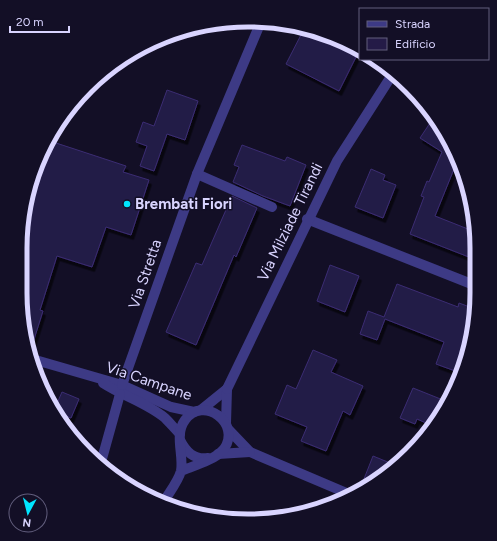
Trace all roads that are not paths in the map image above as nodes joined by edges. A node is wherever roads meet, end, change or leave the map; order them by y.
1 (259, 27) edge
2 (390, 78) edge
3 (196, 174) junction
4 (272, 207) dead end
5 (307, 219) junction
6 (470, 283) edge
7 (38, 361) edge
8 (121, 389) junction
9 (227, 389) junction
10 (198, 411) junction
11 (227, 426) junction
12 (180, 437) junction
13 (250, 452) junction
14 (215, 456) junction
15 (102, 459) edge
16 (180, 471) junction
17 (344, 492) edge
18 (166, 498) edge

1 - 3 street, Via Stretta
2 - 5 street, Via Milziade Tirandi
3 - 4 street
3 - 8 street, Via Stretta
5 - 6 street
5 - 9 street, Via Milziade Tirandi
7 - 8 street, Via Campane
8 - 10 street, Via Campane
8 - 12 street, Via Campane
8 - 15 street, Via Stretta
9 - 10 street, Via Milziade Tirandi
9 - 11 street, Via Milziade Tirandi
10 - 11 street
10 - 12 street, Via Milziade Tirandi
11 - 13 street
11 - 14 street, Via Milziade Tirandi
12 - 14 street
12 - 16 street, Via Milziade Tirandi
13 - 14 street
13 - 17 street
14 - 16 street
16 - 18 street, Via Milziade Tirandi

